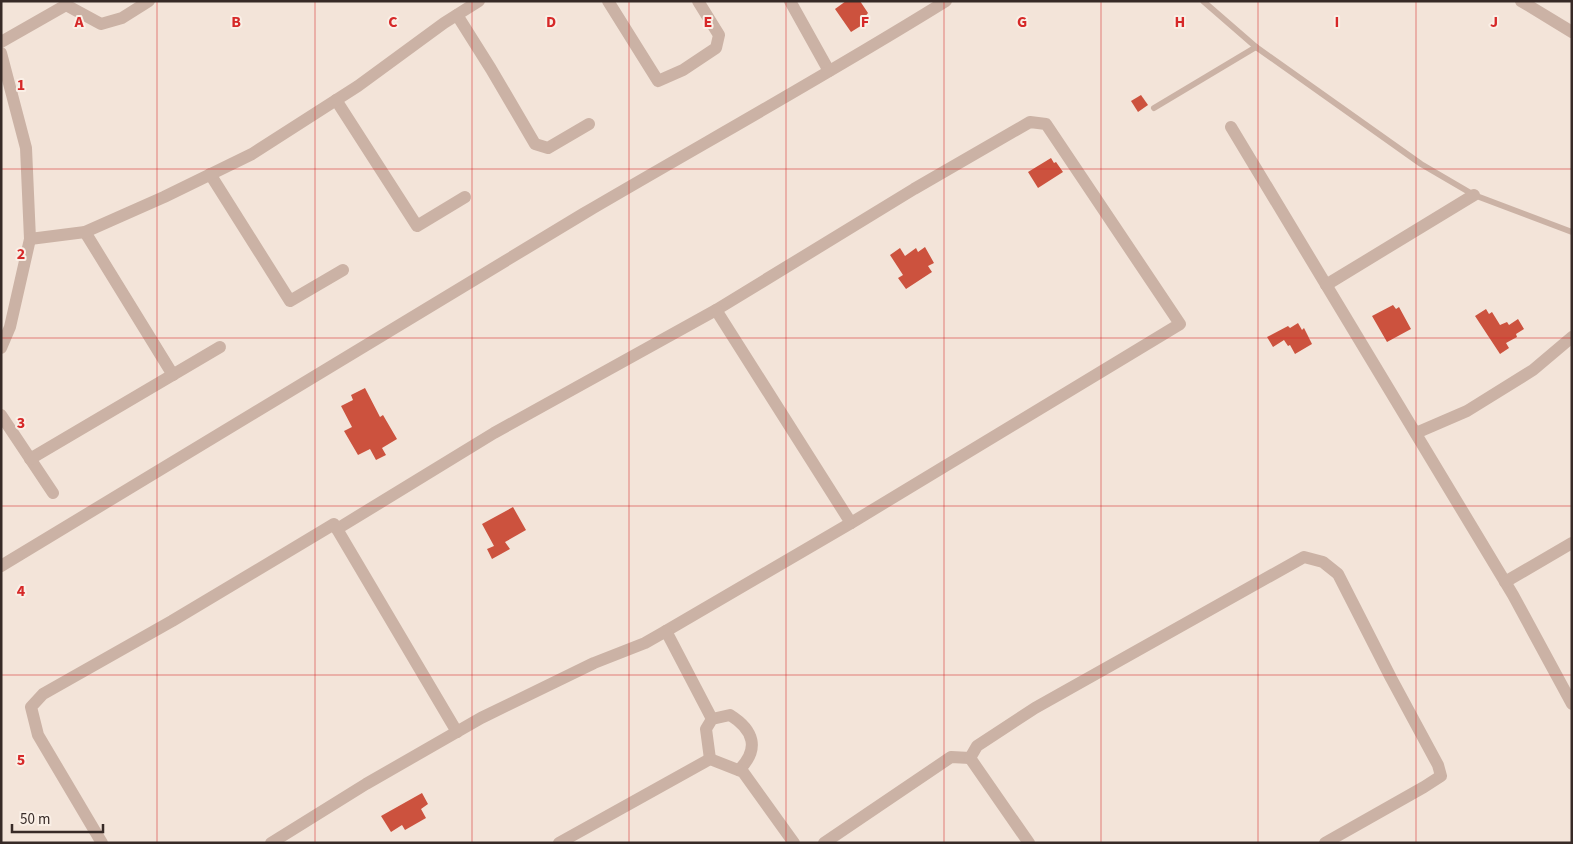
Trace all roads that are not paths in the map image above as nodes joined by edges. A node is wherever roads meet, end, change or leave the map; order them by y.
1 (149, 1) edge
2 (479, 1) edge
3 (608, 1) edge
4 (698, 1) edge
5 (790, 1) edge
6 (946, 1) edge
7 (1202, 1) edge
8 (1521, 1) edge
9 (66, 3) edge
10 (457, 15) junction
11 (1572, 32) edge
12 (1, 42) edge
13 (1256, 47) junction
14 (1, 53) edge
15 (829, 71) junction
16 (336, 100) junction
17 (1154, 108) dead end
18 (589, 124) dead end
19 (1231, 127) dead end
20 (210, 174) junction
21 (1474, 195) junction
22 (466, 197) dead end
23 (85, 232) junction
24 (1572, 232) edge
25 (30, 239) junction
26 (343, 270) dead end
27 (1326, 285) junction
28 (716, 310) junction
29 (1572, 337) edge
30 (220, 347) dead end
31 (1, 348) edge
32 (172, 375) junction
33 (1, 415) edge
34 (1416, 433) junction
35 (30, 459) junction
36 (53, 494) dead end
37 (851, 523) junction
38 (337, 529) junction
39 (1572, 544) edge
40 (1, 566) edge
41 (1505, 582) junction
42 (666, 631) junction
43 (1572, 704) edge
44 (712, 719) junction
45 (457, 732) junction
46 (970, 758) junction
47 (710, 759) junction
48 (739, 770) junction
49 (102, 843) edge
50 (271, 843) edge
51 (559, 843) edge
52 (794, 843) edge
53 (824, 843) edge
54 (1029, 843) edge
55 (1325, 843) edge

1 - 9 street
2 - 10 street
3 - 4 street
5 - 15 street
6 - 15 street
7 - 13 lane
8 - 11 street
9 - 12 street
10 - 16 street
10 - 18 street
13 - 17 lane
13 - 21 lane
14 - 25 street
15 - 40 street
16 - 20 street
16 - 22 street
19 - 27 street
20 - 23 street
20 - 26 street
21 - 24 lane
21 - 27 street
23 - 25 street
23 - 32 street
25 - 31 street
27 - 34 street
28 - 37 street
28 - 37 street
28 - 38 street
29 - 34 street
30 - 32 street
32 - 35 street
33 - 35 street
34 - 41 street
35 - 36 street
37 - 42 street
38 - 45 street
38 - 49 street
39 - 41 street
41 - 43 street
42 - 44 street
42 - 45 street
44 - 47 street
44 - 48 street
45 - 50 street
46 - 53 street
46 - 54 street
46 - 55 street
47 - 48 street
47 - 51 street
48 - 52 street

